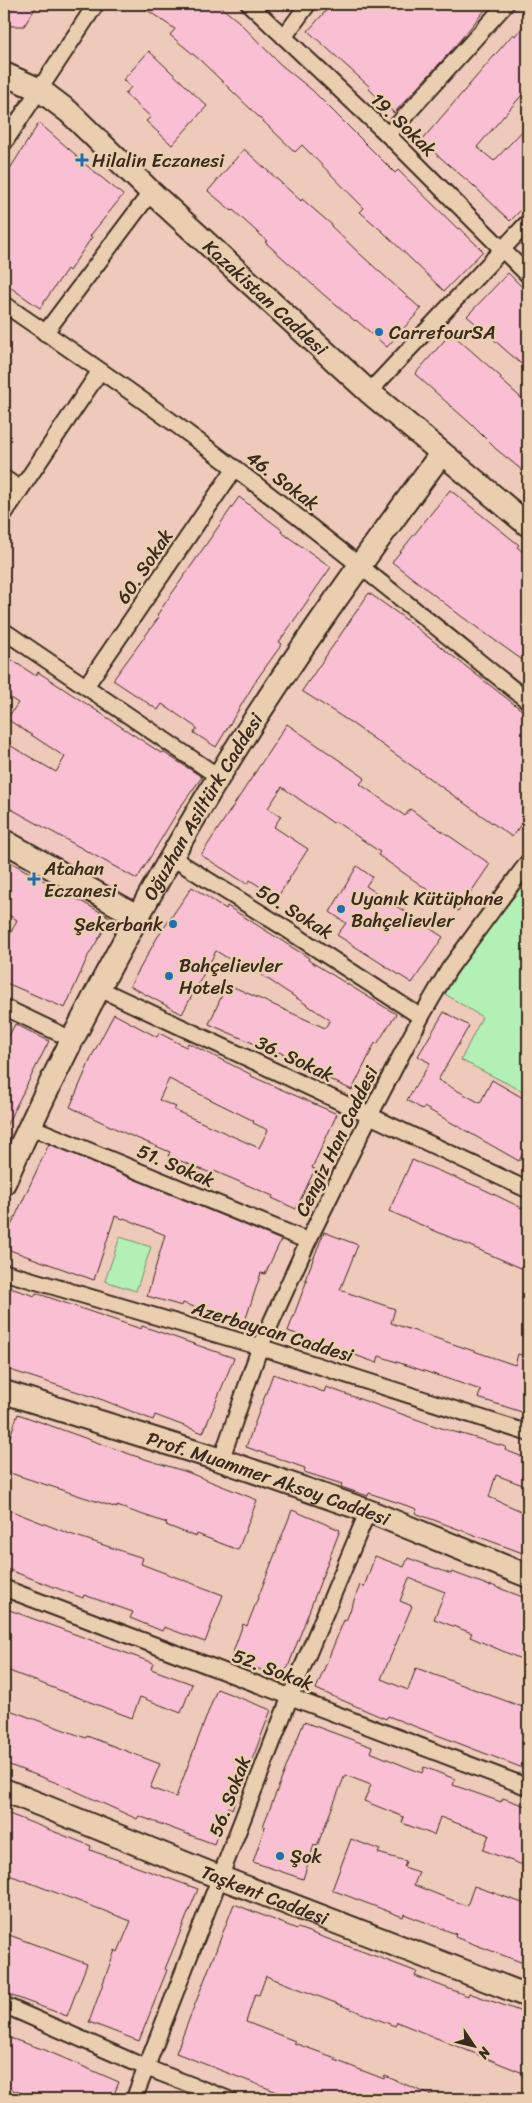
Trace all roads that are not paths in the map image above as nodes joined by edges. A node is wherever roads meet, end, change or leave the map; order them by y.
1 (96, 4) edge
2 (249, 4) edge
3 (308, 4) edge
4 (506, 4) edge
5 (284, 37) junction
6 (4, 74) edge
7 (40, 90) junction
8 (388, 135) junction
9 (4, 143) edge
10 (151, 192) junction
11 (528, 222) edge
12 (502, 249) junction
13 (528, 275) edge
14 (4, 304) edge
15 (45, 333) junction
16 (100, 371) junction
17 (369, 392) junction
18 (441, 454) junction
19 (235, 468) junction
20 (4, 478) edge
21 (20, 489) junction
22 (4, 514) edge
23 (528, 525) edge
24 (360, 565) junction
25 (4, 631) edge
26 (86, 686) junction
27 (528, 701) edge
28 (219, 777) junction
29 (4, 841) edge
30 (172, 857) junction
31 (528, 863) edge
32 (137, 916) junction
33 (98, 988) junction
34 (4, 1007) edge
35 (421, 1017) junction
36 (71, 1039) junction
37 (370, 1115) junction
38 (29, 1126) junction
39 (4, 1183) edge
40 (528, 1190) edge
41 (308, 1241) junction
42 (4, 1272) edge
43 (260, 1347) junction
44 (4, 1392) edge
45 (528, 1433) edge
46 (222, 1460) junction
47 (368, 1510) junction
48 (528, 1576) edge
49 (4, 1588) edge
50 (290, 1697) junction
51 (528, 1788) edge
52 (4, 1790) edge
53 (219, 1877) junction
54 (528, 1996) edge
55 (4, 2005) edge
56 (147, 2068) junction
57 (134, 2099) edge
58 (228, 2099) edge

1 - 7 street
2 - 5 street, 19. Sokak
3 - 5 street
4 - 8 street
5 - 8 street, 19. Sokak
6 - 7 main road, Kazakistan Caddesi
7 - 9 street
7 - 10 main road, Kazakistan Caddesi
8 - 12 street, 19. Sokak
10 - 15 street
10 - 17 main road, Kazakistan Caddesi
11 - 12 street
12 - 13 street, 19. Sokak
12 - 17 street
14 - 15 street, 46. Sokak
15 - 16 street, 46. Sokak
16 - 19 street, 46. Sokak
16 - 21 street
17 - 18 main road, Kazakistan Caddesi
18 - 23 main road, Kazakistan Caddesi
18 - 24 main road, Oğuzhan Asiltürk Caddesi
19 - 24 street, 46. Sokak
19 - 26 street, 60. Sokak
20 - 21 street
21 - 22 street
24 - 27 street, 46. Sokak
24 - 28 main road, Oğuzhan Asiltürk Caddesi
25 - 26 street
26 - 28 street
28 - 30 main road, Oğuzhan Asiltürk Caddesi
29 - 32 main road
30 - 32 main road, Oğuzhan Asiltürk Caddesi
30 - 35 street, 50. Sokak
31 - 35 street, Cengiz Han Caddesi
32 - 33 main road, Oğuzhan Asiltürk Caddesi
33 - 36 main road, Oğuzhan Asiltürk Caddesi
33 - 37 street, 36. Sokak
34 - 36 street
35 - 37 street, Cengiz Han Caddesi
36 - 38 main road, Oğuzhan Asiltürk Caddesi
37 - 40 street, 36. Sokak
37 - 41 street, Cengiz Han Caddesi
38 - 39 main road, Oğuzhan Asiltürk Caddesi
38 - 41 street, 51. Sokak
41 - 43 street, Cengiz Han Caddesi
42 - 43 street, Azerbaycan Caddesi
43 - 45 street, Azerbaycan Caddesi
43 - 46 street, Cengiz Han Caddesi
44 - 46 main road, Prof. Muammer Aksoy Caddesi
46 - 47 main road, Prof. Muammer Aksoy Caddesi
47 - 48 main road, Prof. Muammer Aksoy Caddesi
47 - 50 street, 56. Sokak
49 - 50 street, 52. Sokak
50 - 51 street, 52. Sokak
50 - 53 street, 56. Sokak
52 - 53 main road, Taşkent Caddesi
53 - 54 main road, Taşkent Caddesi
53 - 56 street, 56. Sokak
55 - 56 street
56 - 57 street, 56. Sokak
56 - 58 street

